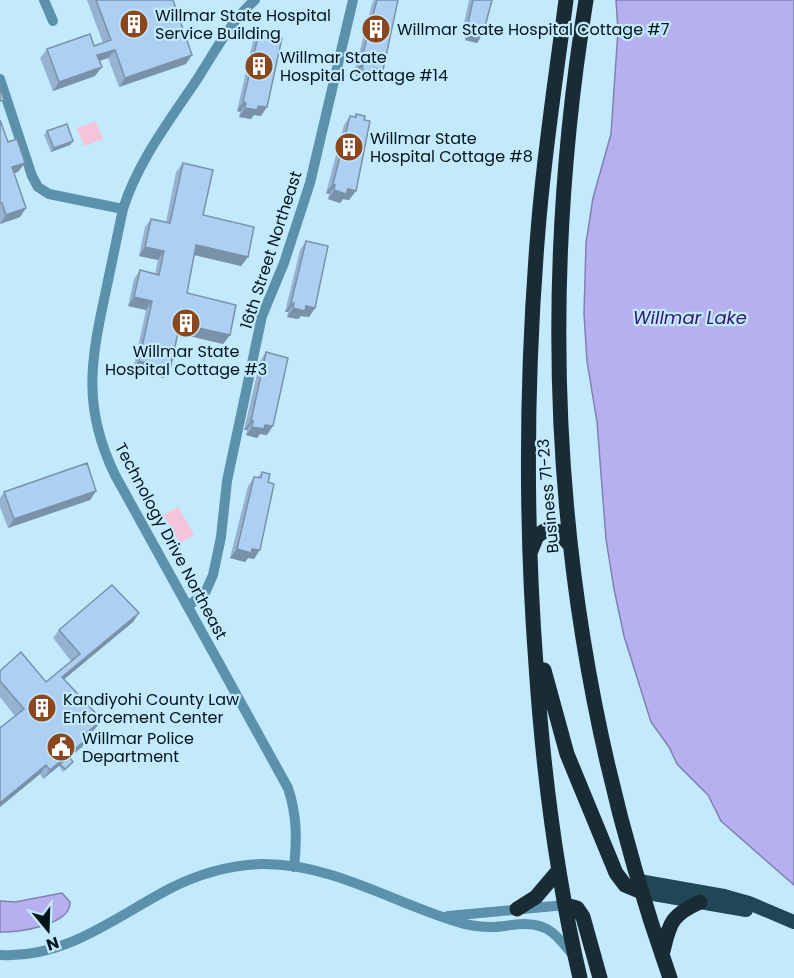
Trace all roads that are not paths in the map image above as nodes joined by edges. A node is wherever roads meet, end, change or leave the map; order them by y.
1 (44, 0) edge
2 (255, 0) edge
3 (353, 0) edge
4 (566, 0) edge
5 (586, 0) edge
6 (52, 21) dead end
7 (0, 79) edge
8 (123, 209) junction
9 (570, 545) junction
10 (529, 559) junction
11 (531, 595) junction
12 (188, 606) junction
13 (294, 867) junction
14 (558, 871) junction
15 (641, 886) junction
16 (700, 902) junction
17 (565, 905) junction
18 (517, 909) junction
19 (772, 914) junction
20 (438, 917) junction
21 (794, 922) edge
22 (0, 955) edge
23 (662, 955) junction
24 (575, 957) junction
25 (580, 978) edge
26 (600, 978) edge
27 (670, 978) edge

1 - 6 street
2 - 8 street, Technology Drive Northeast
3 - 12 street, 16th Street Northeast
4 - 10 highway, Business 71-23
5 - 9 highway, Business 71-23
7 - 8 street
8 - 12 street, Technology Drive Northeast
9 - 10 highway
9 - 15 highway, Business 71-23
10 - 11 highway, Business 71-23
11 - 14 highway, Business 71-23
11 - 15 highway
12 - 13 street, Technology Drive Northeast
13 - 20 street
13 - 22 street
14 - 17 highway, Business 71-23
14 - 18 highway
15 - 16 main road
15 - 19 main road
15 - 23 highway, Business 71-23
16 - 19 main road
16 - 23 highway
17 - 18 street
17 - 24 highway, Business 71-23
17 - 26 highway
18 - 20 street
19 - 21 main road
20 - 24 street
23 - 27 highway, Business 71-23
24 - 25 highway, Business 71-23

